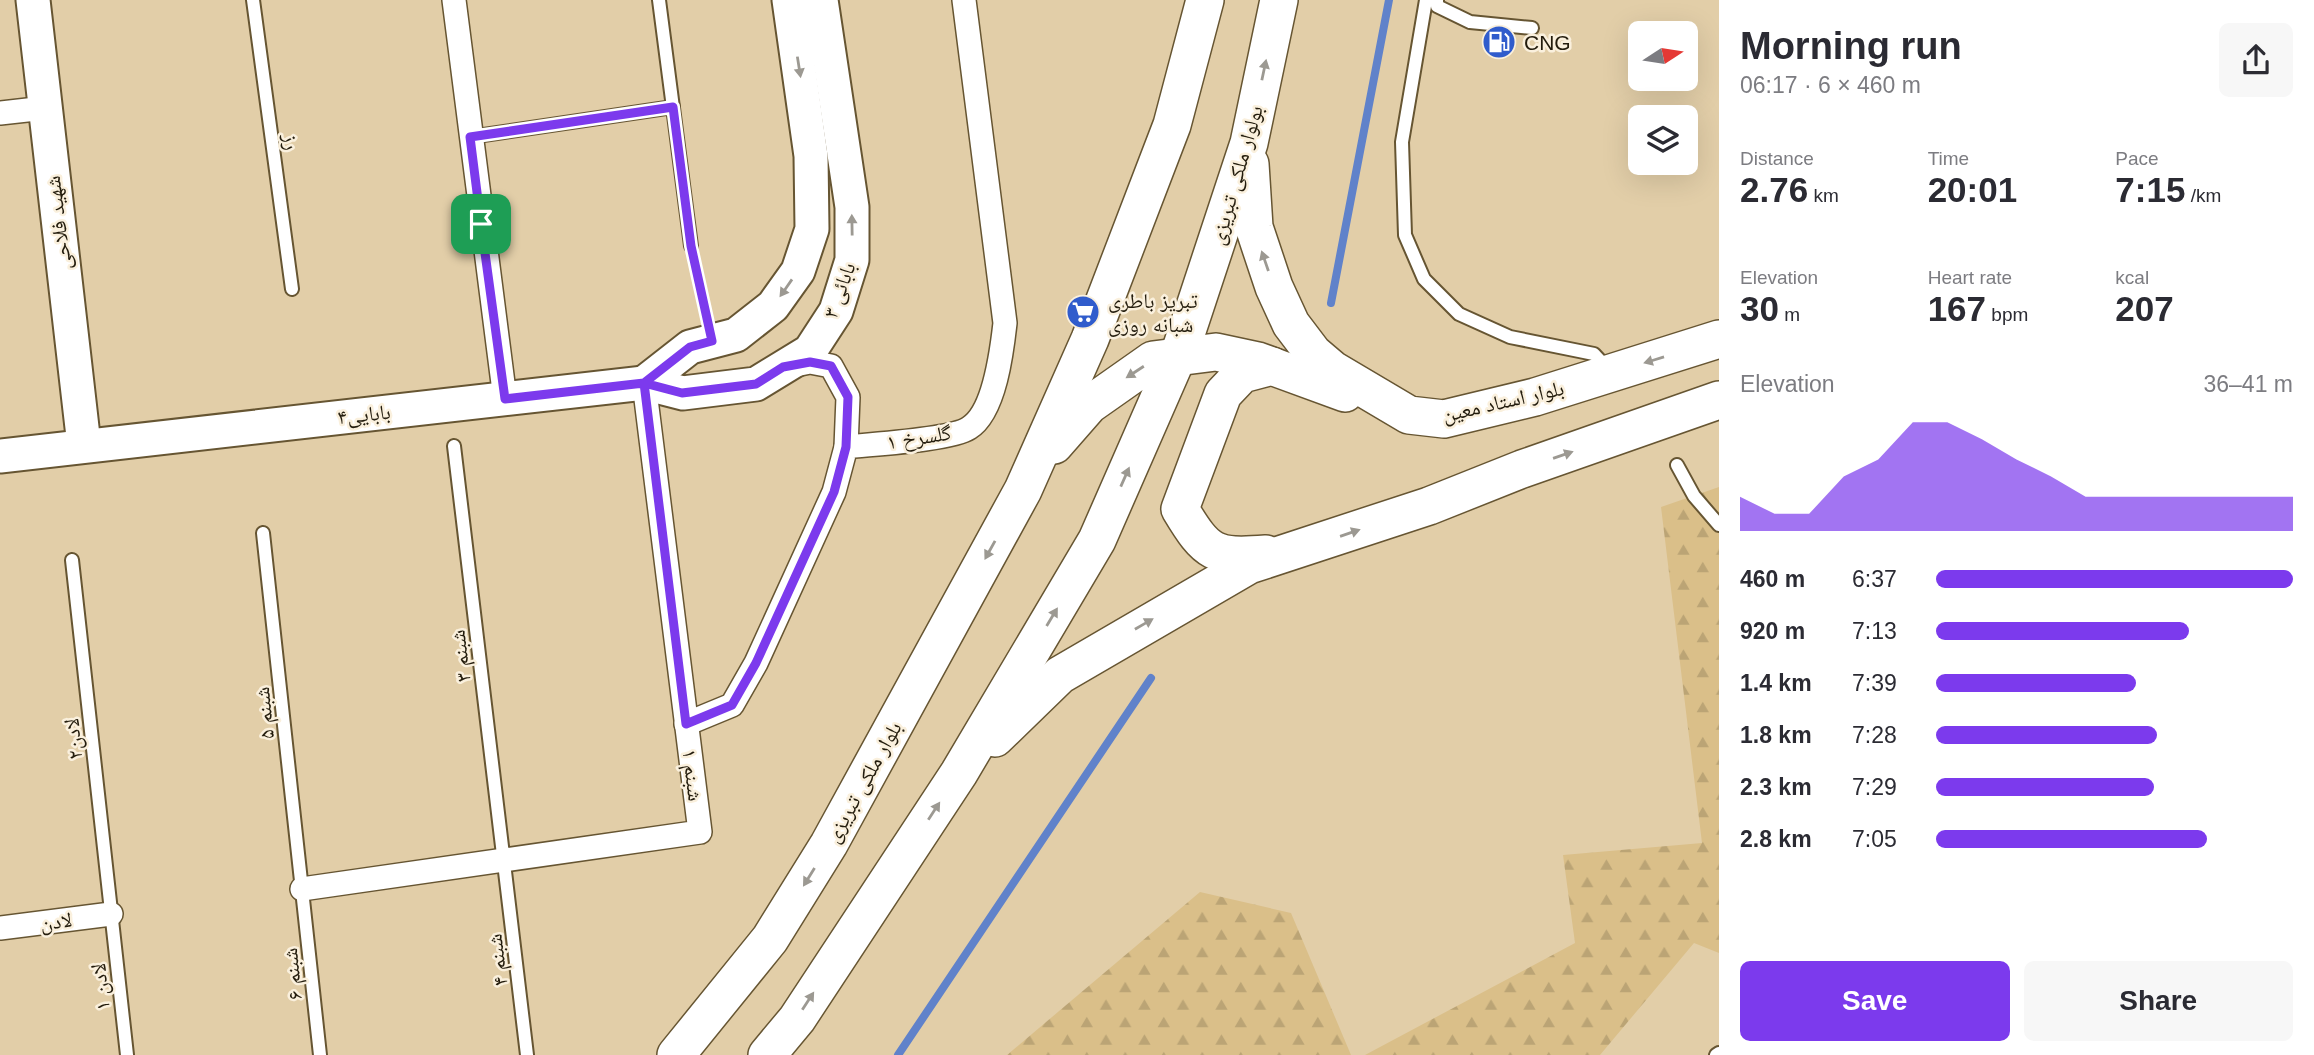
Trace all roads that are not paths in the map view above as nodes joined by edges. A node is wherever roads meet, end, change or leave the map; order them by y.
1 (33, 0) edge
2 (253, 0) edge
3 (454, 0) edge
4 (659, 0) edge
5 (789, 0) edge
6 (821, 0) edge
7 (964, 0) edge
8 (1206, 0) edge
9 (1279, 0) edge
10 (1426, 0) edge
11 (1437, 0) edge
12 (1532, 28) dead end
13 (673, 107) junction
14 (45, 108) junction
15 (0, 113) edge
16 (470, 137) junction
17 (1249, 144) junction
18 (691, 246) road end
19 (292, 289) dead end
20 (1719, 340) edge
21 (1272, 366) junction
22 (783, 367) junction
23 (1612, 373) junction
24 (644, 383) junction
25 (505, 399) junction
26 (1719, 400) edge
27 (1409, 415) junction
28 (84, 445) junction
29 (454, 446) dead end
30 (846, 447) junction
31 (0, 456) edge
32 (1677, 465) dead end
33 (1026, 481) junction
34 (1719, 525) edge
35 (264, 533) dead end
36 (1289, 553) junction
37 (72, 559) dead end
38 (686, 724) junction
39 (959, 773) junction
40 (504, 861) junction
41 (302, 889) junction
42 (111, 914) junction
43 (0, 928) edge
44 (127, 1055) edge
45 (320, 1055) edge
46 (527, 1055) edge
47 (676, 1055) edge
48 (767, 1055) edge

1 - 14 main road, شهید فلاحی
2 - 19 lane, رز
3 - 16 street
4 - 13 lane
5 -> 24 main road
22 -> 6 main road, بابائی ۳
7 - 30 street, گلسرخ ۱
8 - 33 main road
17 -> 9 main road, بولوار ملکی تبریزی
10 - 23 lane
11 - 12 lane
13 - 16 lane
13 - 18 lane
14 - 15 street
14 - 28 main road, شهید فلاحی
16 - 25 street
27 -> 17 main road, بلوار استاد معین
39 -> 17 main road, بولوار ملکی تبریزی
20 -> 23 main road, بلوار استاد معین
21 - 27 main road
21 -> 33 main road
21 - 36 main road
22 - 24 main road, بابائی ۳
22 - 30 street
23 - 27 main road, بلوار استاد معین
24 - 25 main road, بابایی۴
24 - 38 street, شبنم ۱
25 - 28 main road, بابایی۴
36 -> 26 main road
28 - 31 main road, بابایی۴
29 - 40 lane, شبنم ۳
30 - 38 street
32 - 34 lane
33 -> 47 main road, بلوار ملکى تبریزى
35 - 41 lane, شبنم ۵
39 -> 36 main road
37 - 42 lane, لادن۲
38 - 40 street, شبنم ۱
48 -> 39 main road
40 - 41 street
40 - 46 lane, شبنم ۴
41 - 45 lane, شبنم ۶
42 - 43 street, لادن
42 - 44 lane, لادن ۱

